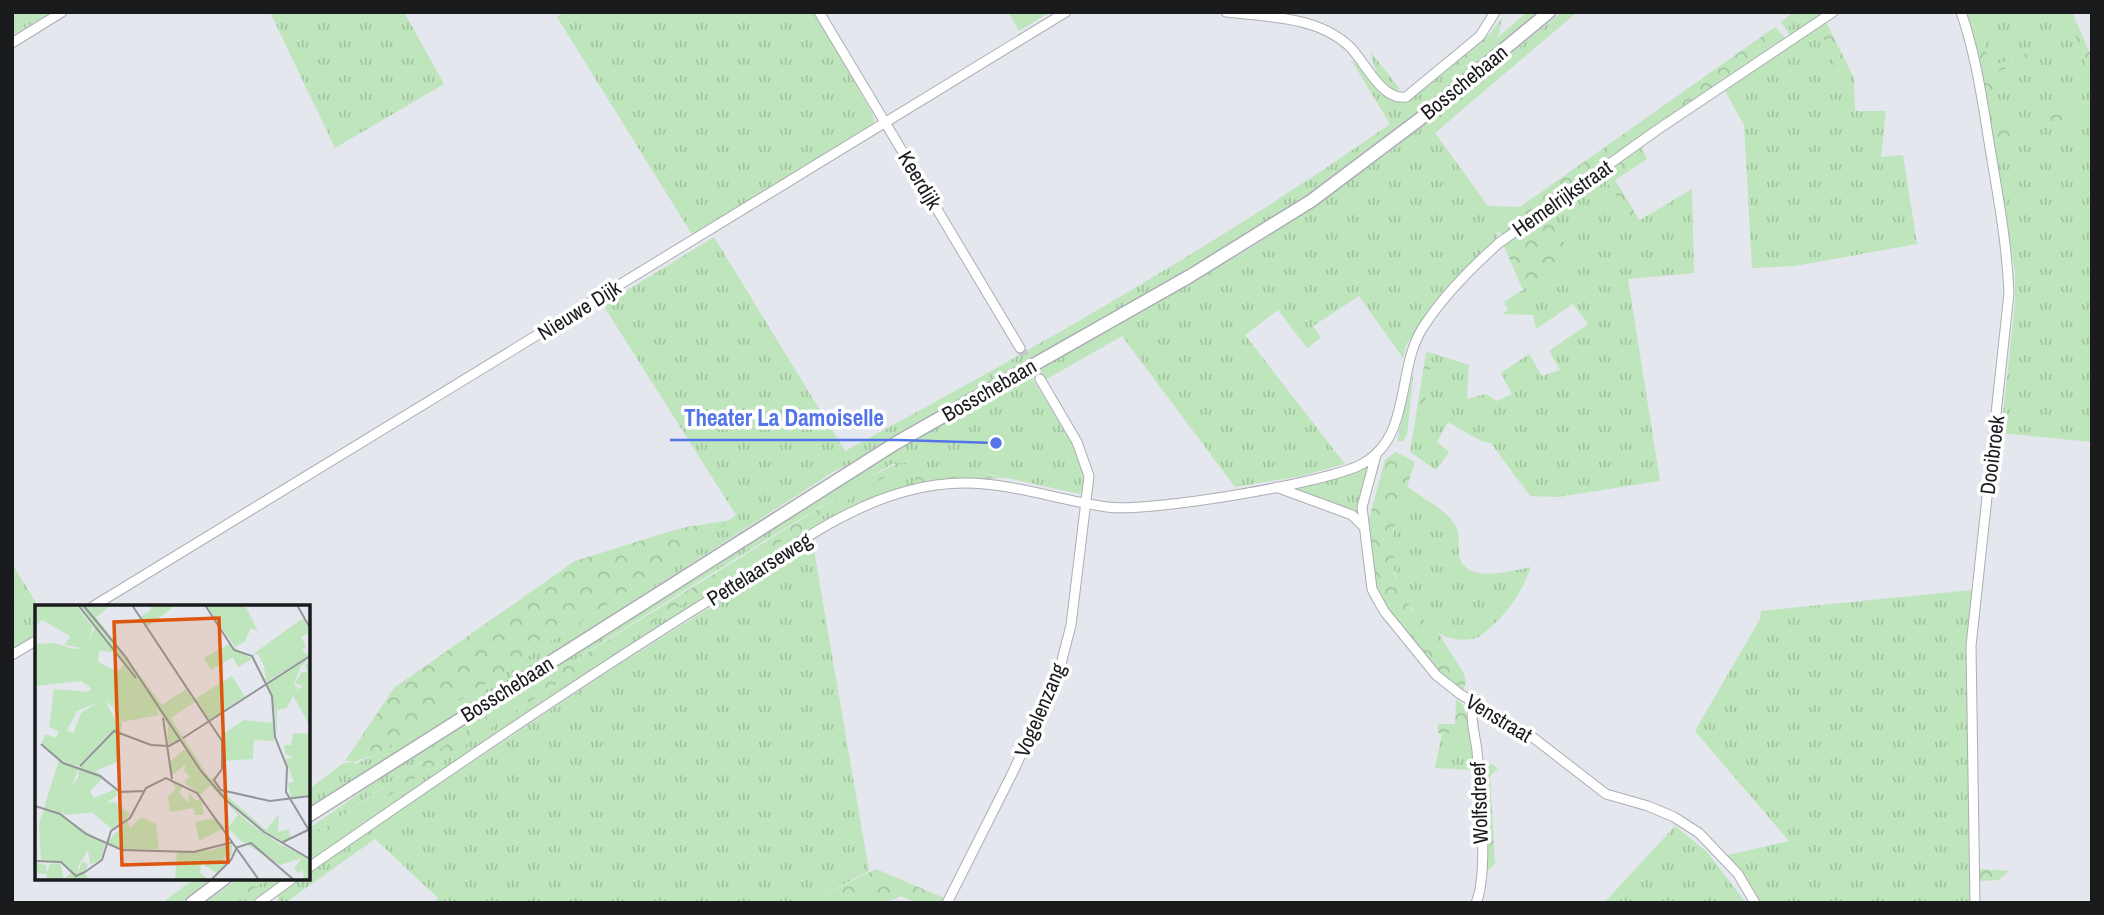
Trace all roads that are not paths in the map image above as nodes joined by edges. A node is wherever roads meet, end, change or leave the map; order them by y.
1 (62, 12) edge
2 (819, 12) edge
3 (1066, 12) edge
4 (1226, 12) edge
5 (1495, 12) edge
6 (1549, 12) edge
7 (1833, 12) edge
8 (1961, 12) edge
9 (12, 43) edge
10 (886, 122) junction
11 (1020, 348) tunnel mouth
12 (1040, 379) tunnel mouth
13 (1377, 454) junction
14 (1274, 486) junction
15 (1087, 503) junction
16 (1363, 526) junction
17 (95, 605) edge
18 (35, 641) edge
19 (12, 655) edge
20 (1473, 703) junction
21 (310, 815) edge
22 (310, 867) edge
23 (222, 880) edge
24 (290, 880) edge
25 (192, 903) edge
26 (259, 903) edge
27 (947, 903) edge
28 (1476, 903) edge
29 (1755, 903) edge
30 (1975, 903) edge

1 - 9 street
2 - 10 street, Keerdijk
3 - 10 street, Nieuwe Dijk
4 - 5 street
6 - 21 main road, Bosschebaan
7 - 13 street, Hemelrijkstraat
8 - 30 street, Dooibroek
10 - 11 street, Keerdijk
10 - 17 street, Nieuwe Dijk
12 - 15 street
13 - 14 street, Pettelaarseweg
13 - 16 street, Venstraat
14 - 15 street, Pettelaarseweg
14 - 16 street
15 - 22 street, Pettelaarseweg
15 - 27 street, Vogelenzang
16 - 20 street, Venstraat
18 - 19 street
20 - 28 street, Wolfsdreef
20 - 29 street, Venstraat
23 - 25 main road
24 - 26 street

